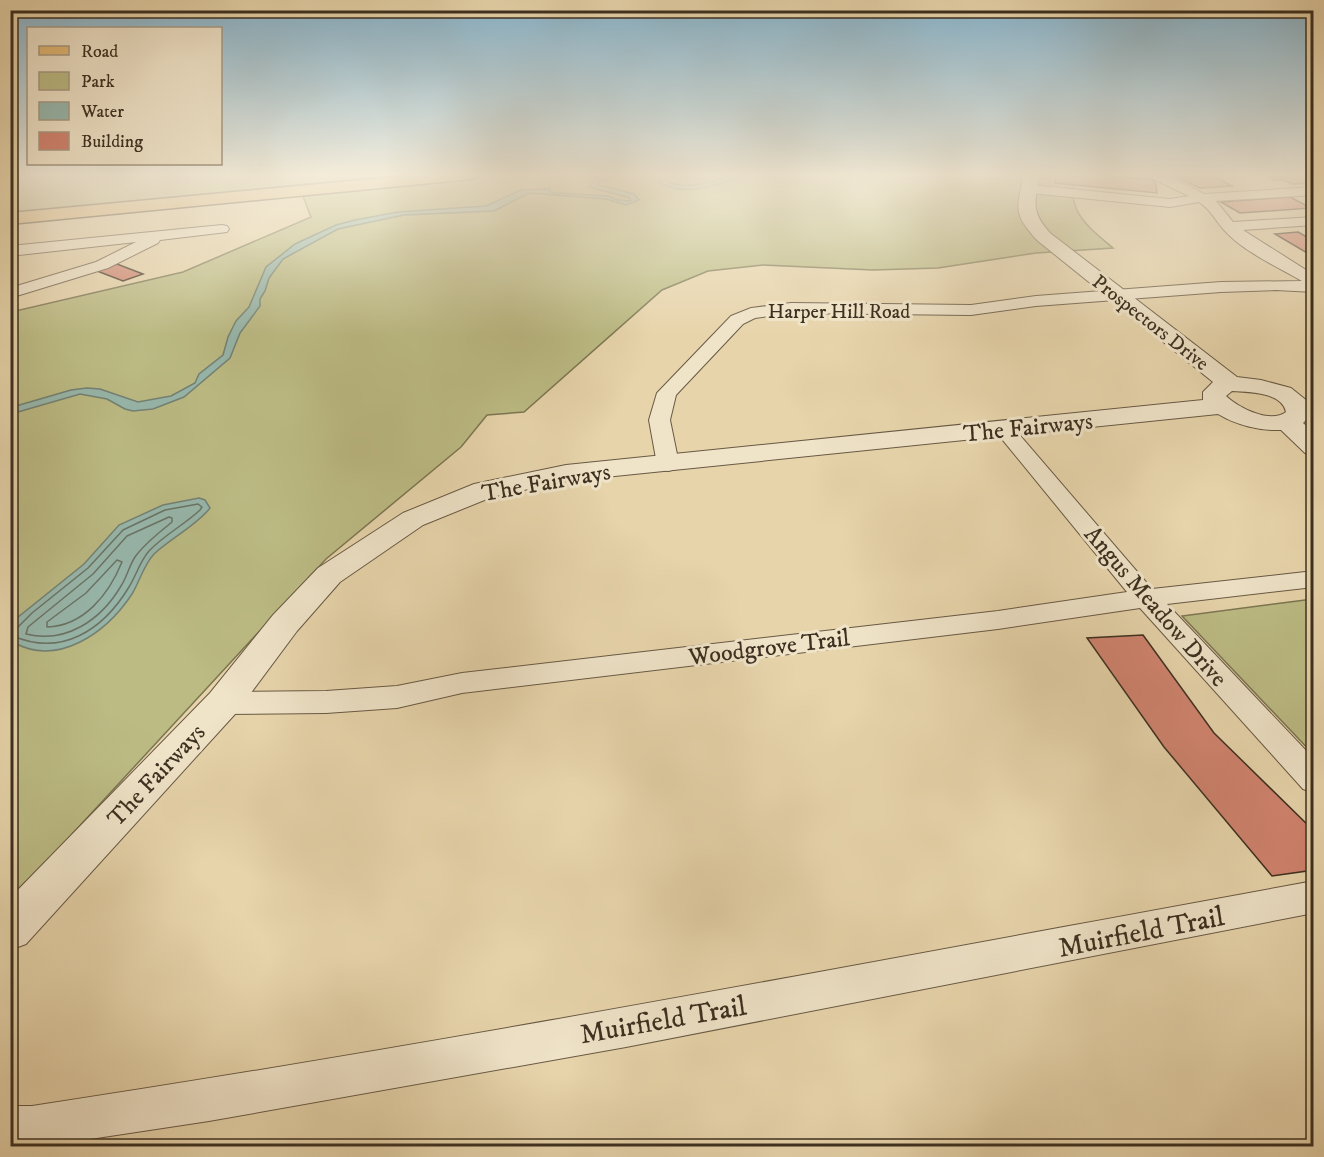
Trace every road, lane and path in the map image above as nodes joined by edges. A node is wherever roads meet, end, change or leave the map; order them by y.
1 (1035, 228) edge
2 (1230, 228) edge
3 (222, 229) dead end
4 (158, 237) junction
5 (12, 254) edge
6 (1314, 282) edge
7 (1314, 287) edge
8 (10, 293) edge
9 (1117, 295) junction
10 (1226, 395) junction
11 (1299, 404) edge
12 (1004, 429) junction
13 (1314, 447) edge
14 (668, 464) junction
15 (1314, 579) edge
16 (1146, 598) junction
17 (223, 704) junction
18 (1314, 780) edge
19 (1314, 897) edge
20 (10, 929) edge
21 (10, 1127) edge

1 - 9 street, Prospectors Drive
2 - 6 street
3 - 4 street
4 - 5 street
4 - 8 street
7 - 9 street, Harper Hill Road
9 - 10 street, Prospectors Drive
9 - 14 street, Harper Hill Road
10 - 11 street, The Fairways
10 - 11 street, Prospectors Drive
10 - 12 street, The Fairways
11 - 13 street
12 - 14 street, The Fairways
12 - 16 street, Angus Meadow Drive
14 - 17 street, The Fairways
15 - 16 street, Woodgrove Trail
16 - 17 street, Woodgrove Trail
16 - 18 street, Angus Meadow Drive
17 - 20 street, The Fairways
19 - 21 street, Muirfield Trail

